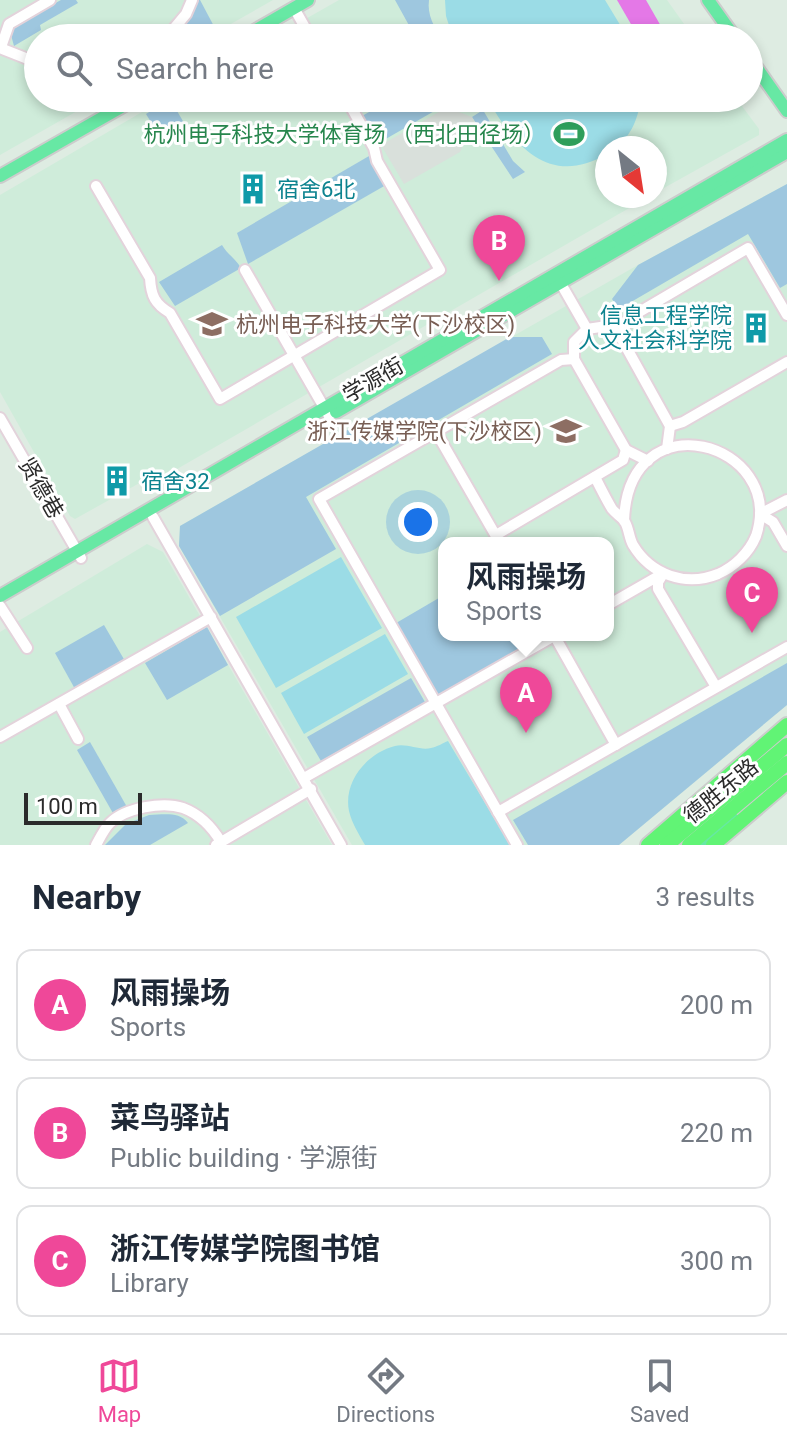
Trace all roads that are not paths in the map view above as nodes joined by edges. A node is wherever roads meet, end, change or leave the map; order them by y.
1 (50, 0) edge
2 (192, 0) edge
3 (308, 0) edge
4 (708, 0) edge
5 (294, 8) junction
6 (178, 24) edge
7 (266, 24) edge
8 (303, 24) edge
9 (725, 24) edge
10 (0, 48) edge
11 (24, 57) edge
12 (763, 77) edge
13 (787, 111) edge
14 (112, 112) edge
15 (354, 112) edge
16 (787, 140) edge
17 (787, 152) edge
18 (0, 176) edge
19 (96, 186) dead end
20 (245, 270) dead end
21 (560, 282) junction
22 (787, 315) edge
23 (587, 329) junction
24 (620, 336) junction
25 (294, 354) junction
26 (574, 359) junction
27 (787, 362) edge
28 (327, 412) junction
29 (0, 418) edge
30 (670, 426) junction
31 (436, 432) junction
32 (667, 449) junction
33 (626, 450) junction
34 (648, 461) junction
35 (595, 477) junction
36 (787, 500) edge
37 (760, 514) junction
38 (153, 517) junction
39 (624, 521) junction
40 (497, 537) edge
41 (501, 537) edge
42 (787, 546) edge
43 (80, 555) junction
44 (663, 574) junction
45 (0, 596) edge
46 (614, 602) edge
47 (0, 606) edge
48 (211, 617) junction
49 (544, 641) edge
50 (558, 641) edge
51 (787, 647) edge
52 (27, 648) dead end
53 (716, 687) junction
54 (436, 703) junction
55 (59, 704) junction
56 (787, 725) edge
57 (787, 736) edge
58 (0, 737) edge
59 (78, 739) dead end
60 (616, 745) junction
61 (787, 745) edge
62 (787, 763) edge
63 (787, 774) edge
64 (304, 778) junction
65 (787, 782) edge
66 (311, 789) junction
67 (498, 812) junction
68 (218, 843) edge
69 (96, 845) edge
70 (341, 845) edge
71 (517, 845) edge
72 (651, 845) edge
73 (667, 845) edge
74 (689, 845) edge
75 (701, 845) edge
76 (713, 845) edge

1 - 10 street
2 - 6 street
3 - 5 main road
4 - 9 main road
5 - 7 main road
5 - 8 street
10 - 11 street
12 - 13 main road
14 - 18 main road
15 - 25 street
16 - 28 main road, 学源街
17 - 21 main road, 学源街
19 - 25 street
20 - 25 street
21 - 23 street
21 - 28 main road, 学源街
22 - 24 street
23 - 24 street
23 - 26 street
24 - 30 street
25 - 28 street
26 - 31 street
26 - 33 street
27 - 30 street
28 - 38 main road, 学源街
28 - 43 main road, 学源街
29 - 43 street, 贤德巷
30 - 32 street
31 - 40 street
31 - 54 street
32 - 34 street
32 - 37 street
33 - 34 street
33 - 35 street
34 - 39 street
35 - 39 street
35 - 41 street
36 - 37 street
37 - 42 street
37 - 44 street
38 - 43 main road, 学源街
38 - 48 street
39 - 44 street
43 - 45 main road, 学源街
43 - 47 main road, 学源街
44 - 46 street
44 - 53 street
47 - 52 street
48 - 55 street
48 - 64 street
49 - 54 street
50 - 60 street
51 - 53 street
53 - 60 street
54 - 64 street
54 - 67 street
55 - 58 street
55 - 59 street
56 - 72 highway
57 - 72 main road, 德胜东路
60 - 67 street
61 - 73 highway
62 - 74 highway
63 - 75 main road, 德胜东路
64 - 66 street
65 - 76 highway
66 - 68 street
66 - 70 street
67 - 71 street
68 - 69 street

